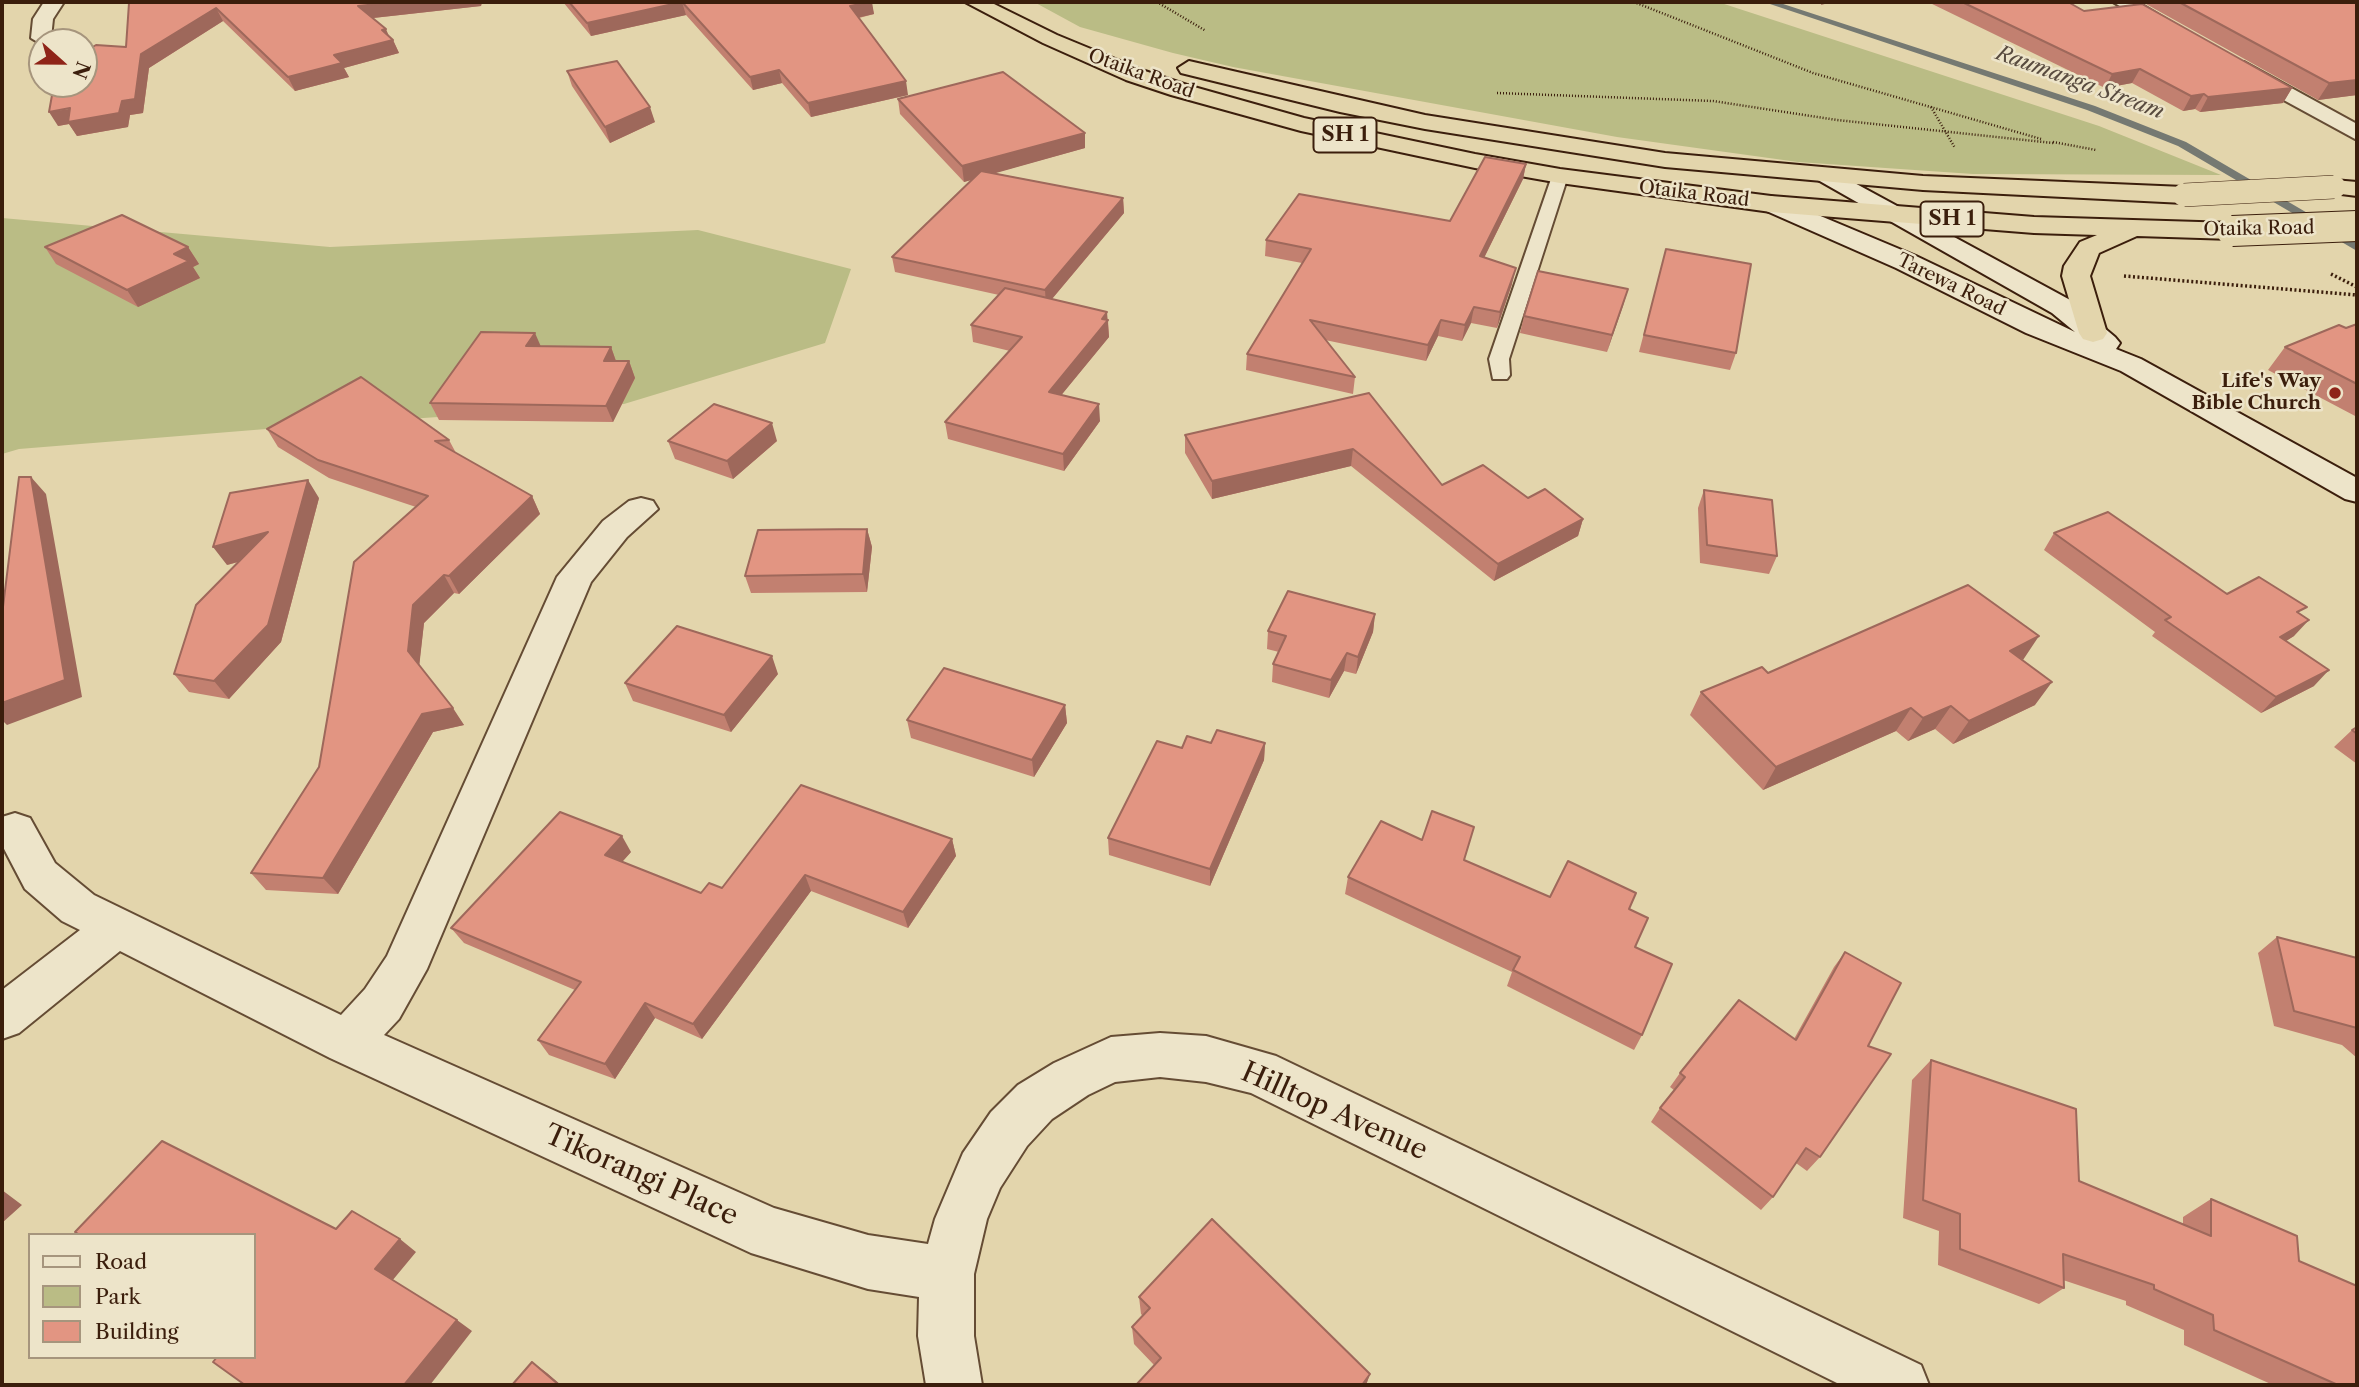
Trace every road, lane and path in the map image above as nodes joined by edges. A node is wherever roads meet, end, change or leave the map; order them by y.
1 (54, 2) edge
2 (975, 2) edge
3 (1157, 2) edge
4 (1634, 2) edge
5 (2123, 2) edge
6 (42, 28) edge
7 (1213, 35) dead end
8 (1050, 38) junction
9 (2193, 41) edge
10 (2228, 61) edge
11 (1492, 92) dead end
12 (1930, 107) junction
13 (1944, 132) junction
14 (2357, 133) edge
15 (2053, 143) junction
16 (1957, 151) dead end
17 (2102, 151) dead end
18 (1827, 175) junction
19 (1560, 176) junction
20 (2346, 188) edge
21 (1771, 204) junction
22 (1894, 214) junction
23 (2357, 226) edge
24 (2133, 228) junction
25 (2328, 270) dead end
26 (2120, 275) dead end
27 (2357, 286) edge
28 (2357, 295) edge
29 (2093, 333) junction
30 (2131, 365) junction
31 (1500, 375) dead end
32 (2357, 492) edge
33 (641, 509) dead end
34 (15, 831) dead end
35 (116, 928) junction
36 (2, 1018) edge
37 (347, 1042) junction
38 (947, 1274) junction
39 (954, 1385) edge
40 (1901, 1385) edge

1 - 6 street
2 - 8 highway, Otaika Road / SH 1
3 - 7 path
4 - 12 path
5 - 9 street
8 - 18 highway, Otaika Road / SH 1
8 - 19 highway, Otaika Road / SH 1
10 - 14 street
11 - 13 path
12 - 13 path
12 - 15 path
13 - 15 path
13 - 16 path
15 - 17 path
18 - 20 highway, Otaika Road / SH 1, bridge
18 - 22 street, Tarewa Road
19 - 21 highway, Otaika Road / SH 1
19 - 31 lane
21 - 22 highway, Otaika Road / SH 1
21 - 30 street, Tarewa Road
22 - 24 highway, Otaika Road / SH 1
22 - 29 street, Tarewa Road
23 - 24 highway, Otaika Road / SH 1, bridge
24 - 29 highway
25 - 27 path
26 - 28 path
29 - 30 street, Tarewa Road
30 - 32 street, Tarewa Road
33 - 37 street
34 - 35 street, Tikorangi Place
35 - 36 street
35 - 37 street, Tikorangi Place
37 - 38 street, Tikorangi Place
38 - 39 street, Hilltop Avenue
38 - 40 street, Hilltop Avenue

